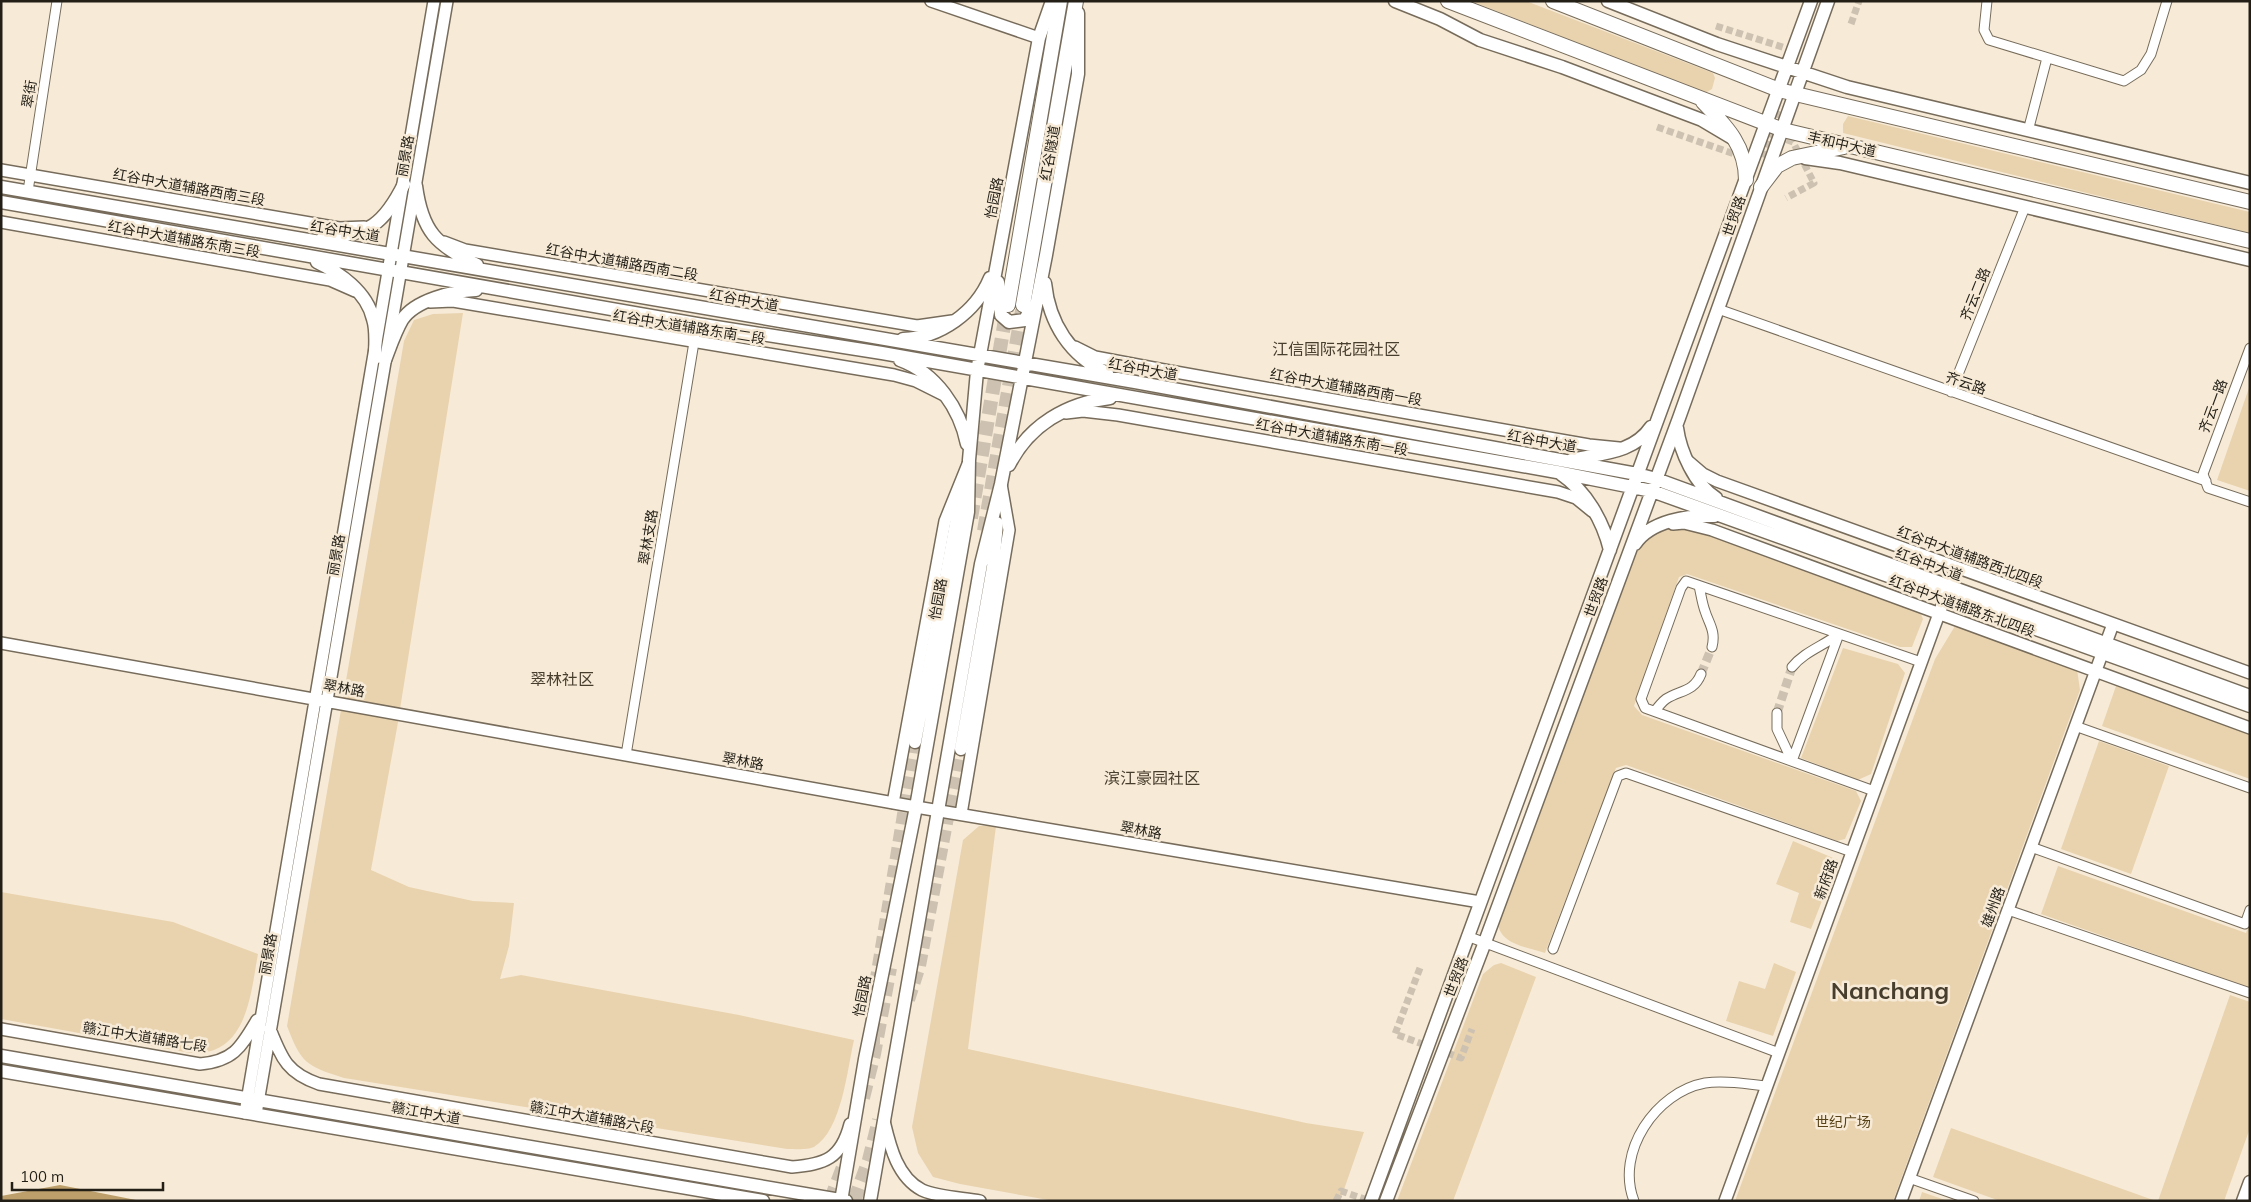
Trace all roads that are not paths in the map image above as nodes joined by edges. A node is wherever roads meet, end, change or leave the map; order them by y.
1 (57, 1) edge
2 (434, 1) edge
3 (447, 1) edge
4 (930, 1) edge
5 (1052, 1) edge
6 (1060, 1) edge
7 (1077, 1) edge
8 (1395, 1) edge
9 (1448, 1) edge
10 (1554, 1) edge
11 (1608, 1) edge
12 (1811, 1) edge
13 (1828, 1) edge
14 (1987, 1) edge
15 (2167, 1) edge
16 (1040, 38) junction
17 (2047, 58) junction
18 (1786, 68) junction
19 (1804, 73) junction
20 (1778, 90) junction
21 (1796, 94) junction
22 (1699, 98) junction
23 (1767, 124) junction
24 (1783, 130) junction
25 (2028, 131) junction
26 (1734, 140) junction
27 (1851, 146) junction
28 (1792, 158) junction
29 (1, 170) edge
30 (31, 175) junction
31 (1746, 180) junction
32 (2250, 183) edge
33 (410, 185) junction
34 (1, 187) edge
35 (1761, 187) junction
36 (28, 192) junction
37 (1, 202) edge
38 (2250, 202) edge
39 (2025, 207) junction
40 (1, 222) edge
41 (371, 227) junction
42 (432, 237) junction
43 (305, 240) junction
44 (2250, 241) edge
45 (398, 254) junction
46 (301, 255) junction
47 (1046, 255) junction
48 (2250, 260) edge
49 (996, 264) junction
50 (395, 271) junction
51 (493, 272) junction
52 (495, 289) junction
53 (360, 293) junction
54 (424, 303) junction
55 (1008, 305) tunnel mouth
56 (1023, 305) tunnel mouth
57 (1718, 310) junction
58 (956, 321) junction
59 (697, 324) junction
60 (886, 340) junction
61 (1066, 341) junction
62 (694, 343) junction
63 (2250, 348) edge
64 (882, 353) junction
65 (980, 356) junction
66 (380, 359) junction
67 (1024, 363) junction
68 (977, 371) junction
69 (1022, 379) junction
70 (1135, 382) junction
71 (1951, 392) junction
72 (947, 396) junction
73 (1123, 396) junction
74 (1054, 415) junction
75 (1659, 415) junction
76 (1676, 426) junction
77 (1626, 448) junction
78 (1685, 459) junction
79 (969, 460) junction
80 (1567, 461) junction
81 (1557, 472) junction
82 (1637, 474) junction
83 (2204, 478) junction
84 (1656, 479) junction
85 (1001, 484) junction
86 (1632, 487) junction
87 (1652, 492) junction
88 (2250, 502) edge
89 (1726, 512) junction
90 (1598, 515) junction
91 (1662, 524) junction
92 (1610, 550) junction
93 (1628, 554) junction
94 (1956, 567) junction
95 (1699, 586) junction
96 (1947, 592) junction
97 (1939, 613) junction
98 (2113, 624) junction
99 (1839, 634) junction
100 (1, 643) edge
101 (1712, 647) tunnel mouth
102 (2104, 647) junction
103 (1921, 662) junction
104 (1792, 667) tunnel mouth
105 (2096, 671) junction
106 (1701, 674) tunnel mouth
107 (2250, 674) edge
108 (2250, 696) edge
109 (314, 698) junction
110 (326, 700) junction
111 (2250, 706) edge
112 (1655, 711) junction
113 (1777, 713) tunnel mouth
114 (2076, 726) junction
115 (2250, 728) edge
116 (914, 742) tunnel mouth
117 (962, 750) tunnel mouth
118 (626, 755) junction
119 (1792, 761) junction
120 (2250, 788) edge
121 (1874, 791) junction
122 (893, 803) junction
123 (916, 807) junction
124 (937, 810) junction
125 (961, 814) junction
126 (2031, 847) junction
127 (1852, 852) junction
128 (1480, 902) junction
129 (2008, 910) junction
130 (2250, 910) edge
131 (1467, 936) junction
132 (1485, 942) junction
133 (1553, 949) dead end
134 (2250, 993) edge
135 (261, 1014) junction
136 (1, 1029) edge
137 (270, 1029) junction
138 (1779, 1053) junction
139 (1, 1056) edge
140 (865, 1059) junction
141 (1, 1071) edge
142 (1767, 1086) junction
143 (253, 1098) junction
144 (250, 1114) junction
145 (884, 1121) junction
146 (1909, 1178) junction
147 (2250, 1182) edge
148 (842, 1200) edge
149 (763, 1201) edge
150 (870, 1201) edge
151 (980, 1201) edge
152 (1371, 1201) edge
153 (1386, 1201) edge
154 (1634, 1201) edge
155 (1725, 1201) edge
156 (1901, 1201) edge
157 (1974, 1201) edge
158 (2243, 1201) edge

1 - 30 street, 翠街
2 - 33 street, 丽景路
3 - 33 street, 丽景路
4 - 16 street
5 - 16 main road, 怡园路
6 - 55 main road, 红谷隧道
7 - 47 main road
7 - 56 main road, 红谷隧道
8 - 26 main road
9 - 22 main road, 丰和中大道
10 - 20 main road
11 - 18 main road
12 - 18 main road, 世贸路
13 - 19 main road, 世贸路
14 - 17 street
15 - 17 street
16 - 49 main road, 怡园路
17 - 25 street
18 - 19 main road
18 - 20 main road, 世贸路
19 - 21 main road, 世贸路
19 - 25 main road
20 - 21 main road
20 - 23 main road, 世贸路
21 - 24 main road, 世贸路
21 - 38 main road
22 - 23 main road, 丰和中大道
22 - 26 main road
23 - 24 main road, 丰和中大道
23 - 31 main road, 世贸路
24 - 27 main road, 丰和中大道
24 - 35 main road, 世贸路
25 - 32 main road
26 - 31 main road
27 - 28 main road
27 - 44 main road, 丰和中大道
28 - 35 main road
28 - 39 main road
29 - 30 street, 红谷中大道辅路西南三段
30 - 36 street, 翠街
30 - 41 street, 红谷中大道辅路西南三段
31 - 75 main road, 世贸路
33 - 41 main road
33 - 42 main road
33 - 45 street, 丽景路
34 - 36 main road, 红谷中大道
35 - 57 main road, 世贸路
36 - 43 main road, 红谷中大道
37 - 46 main road, 红谷中大道
39 - 48 main road
39 - 71 street, 齐云二路
40 - 53 street, 红谷中大道辅路东南三段
41 - 43 main road
42 - 51 main road
42 - 58 street, 红谷中大道辅路西南二段
43 - 45 main road, 红谷中大道
45 - 50 street, 丽景路
45 - 51 main road, 红谷中大道
46 - 50 main road, 红谷中大道
46 - 53 main road
47 - 49 main road
47 - 61 main road
47 - 67 main road
49 - 58 main road
49 - 65 main road, 怡园路
50 - 52 main road, 红谷中大道
50 - 66 street, 丽景路
51 - 60 main road, 红谷中大道
52 - 54 main road
52 - 59 main road, 红谷中大道
53 - 66 main road
54 - 62 street, 红谷中大道辅路东南二段
54 - 66 main road
57 - 71 street, 齐云路
57 - 76 main road, 世贸路
58 - 60 main road
59 - 62 street, 翠林支路
59 - 64 main road, 红谷中大道
60 - 65 main road, 红谷中大道
61 - 70 main road
61 - 77 street, 红谷中大道辅路西南一段
62 - 72 street, 红谷中大道辅路东南二段
62 - 118 street, 翠林支路
63 - 83 street, 齐云一路
64 - 68 main road, 红谷中大道
64 - 72 main road
65 - 67 main road, 红谷中大道
65 - 68 main road, 怡园路
66 - 109 street, 丽景路
66 - 110 street, 丽景路
67 - 69 main road
67 - 70 main road, 红谷中大道
68 - 69 main road, 红谷中大道
68 - 79 main road, 怡园路
69 - 73 main road, 红谷中大道
69 - 85 main road
70 - 80 main road, 红谷中大道
71 - 83 street, 齐云路
72 - 79 main road
73 - 74 main road
73 - 81 main road, 红谷中大道
74 - 85 main road
74 - 90 street, 红谷中大道辅路东南一段
75 - 77 main road
75 - 82 main road, 世贸路
76 - 78 main road
76 - 84 main road, 世贸路
77 - 80 main road
78 - 89 main road
78 - 94 street, 红谷中大道辅路西北四段
79 - 116 main road
79 - 122 street
79 - 123 main road, 怡园路
80 - 82 main road, 红谷中大道
81 - 86 main road, 红谷中大道
81 - 90 main road
82 - 84 main road, 红谷中大道
82 - 86 main road, 世贸路
83 - 88 street, 齐云路
84 - 87 main road, 世贸路
84 - 89 main road, 红谷中大道
85 - 117 main road
85 - 124 main road
85 - 125 street
86 - 87 main road, 红谷中大道
86 - 92 main road, 世贸路
87 - 89 main road, 红谷中大道
87 - 93 main road, 世贸路
89 - 91 main road
89 - 96 main road, 红谷中大道
90 - 92 main road
91 - 93 main road
91 - 97 street, 红谷中大道辅路东北四段
92 - 128 main road, 世贸路
93 - 132 main road, 世贸路
94 - 96 street, 新府路
94 - 98 street, 红谷中大道辅路西北四段
95 - 99 street
95 - 101 street
95 - 112 street
96 - 97 street, 新府路
96 - 102 main road, 红谷中大道
97 - 103 street, 新府路
97 - 105 street, 红谷中大道辅路东北四段
98 - 102 street, 雄州路
98 - 107 street, 红谷中大道辅路西北四段
99 - 103 street
99 - 104 street
99 - 119 street
100 - 109 street, 翠林路
102 - 105 street, 雄州路
102 - 108 main road, 红谷中大道
102 - 111 main road, 红谷中大道
103 - 121 street, 新府路
105 - 114 street, 雄州路
105 - 115 street, 红谷中大道辅路东北四段
106 - 112 street
109 - 110 street, 翠林路
109 - 135 street, 丽景路
110 - 118 street, 翠林路
110 - 137 street, 丽景路
112 - 119 street
113 - 119 street
114 - 120 street
114 - 126 street, 雄州路
118 - 122 street, 翠林路
119 - 121 street
121 - 127 street, 新府路
122 - 123 street, 翠林路
123 - 124 street, 翠林路
123 - 140 main road, 怡园路
124 - 125 street, 翠林路
124 - 145 main road
125 - 128 street, 翠林路
126 - 129 street, 雄州路
126 - 130 street
127 - 133 street
127 - 138 street, 新府路
128 - 131 main road, 世贸路
129 - 134 street
129 - 146 street, 雄州路
131 - 132 street
131 - 152 main road, 世贸路
132 - 138 street
132 - 153 main road, 世贸路
135 - 136 street, 赣江中大道辅路七段
135 - 143 street, 丽景路
137 - 140 street, 赣江中大道辅路六段
137 - 143 street, 丽景路
138 - 142 street, 新府路
139 - 143 main road, 赣江中大道
140 - 148 main road, 怡园路
141 - 144 main road
142 - 154 street
142 - 155 street, 新府路
143 - 144 street, 丽景路
143 - 148 main road, 赣江中大道
144 - 149 main road
145 - 150 main road
145 - 151 street
146 - 156 street, 雄州路
146 - 157 street
147 - 158 main road

